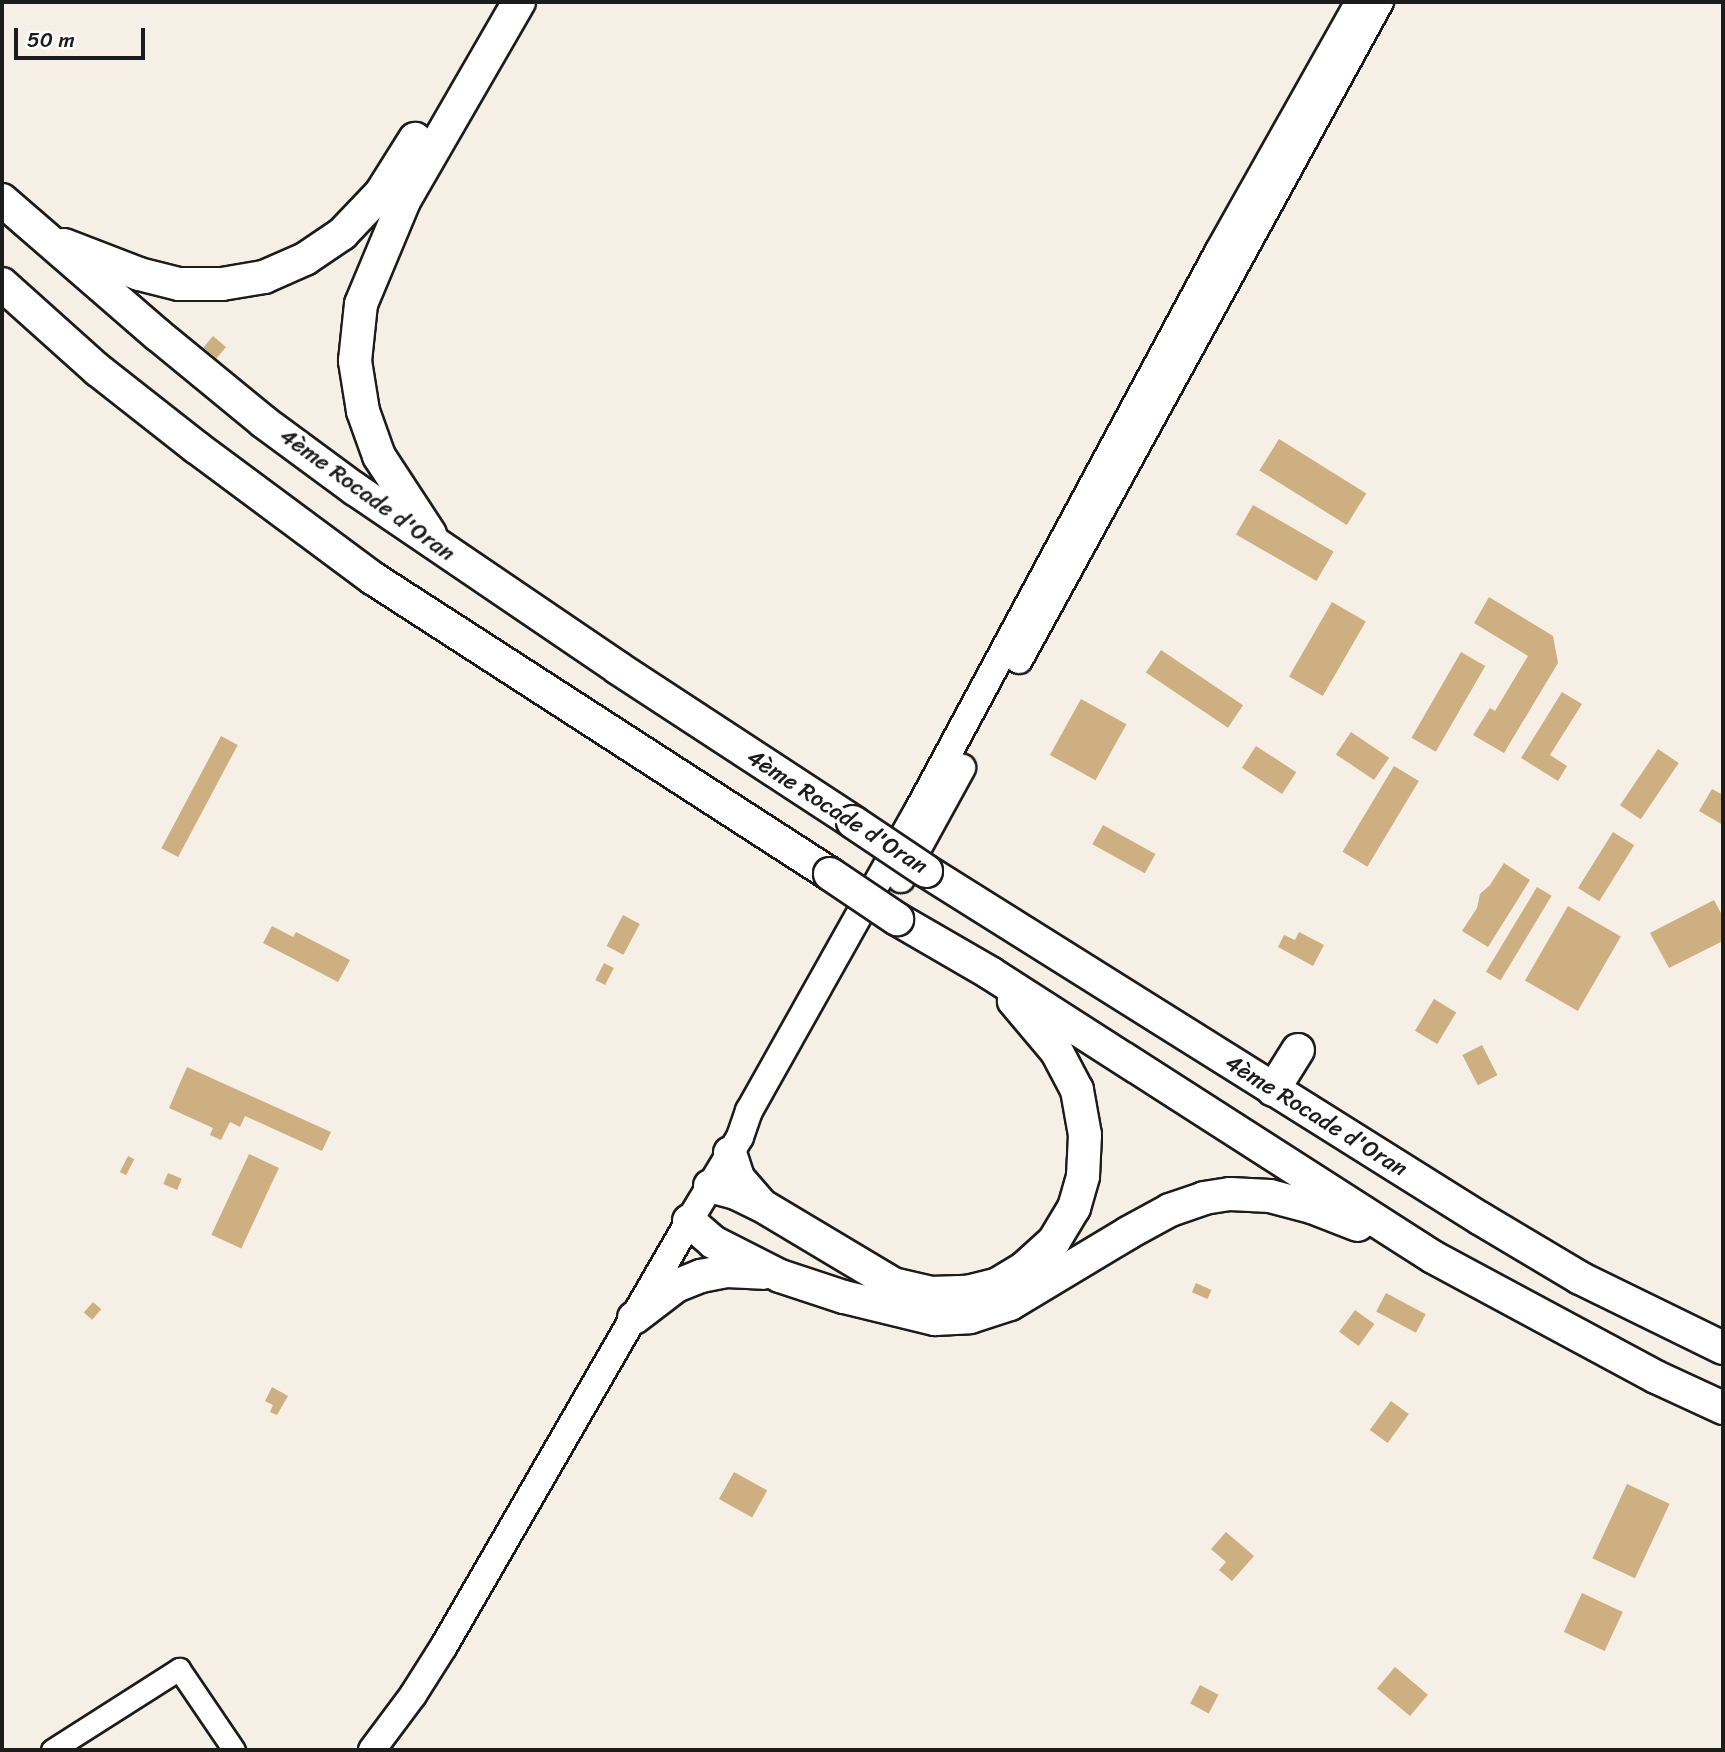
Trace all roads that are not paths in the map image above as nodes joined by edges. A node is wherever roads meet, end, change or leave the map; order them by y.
1 (495, 2) edge
2 (519, 2) edge
3 (1359, 2) edge
4 (1380, 2) edge
5 (2, 200) edge
6 (44, 238) junction
7 (2, 284) edge
8 (438, 547) junction
9 (990, 973) junction
10 (1298, 1050) dead end
11 (1273, 1090) junction
12 (735, 1145) junction
13 (710, 1186) junction
14 (761, 1205) junction
15 (689, 1221) junction
16 (1433, 1257) junction
17 (780, 1276) junction
18 (634, 1318) junction
19 (1723, 1348) edge
20 (1723, 1408) edge
21 (383, 1747) edge
22 (52, 1750) edge
23 (234, 1750) edge

1 - 6 highway
2 - 8 highway
3 - 12 main road
4 - 12 main road
5 - 6 highway, 4ème Rocade d'Oran
6 - 8 highway, 4ème Rocade d'Oran
7 - 9 highway, bridge
8 - 11 highway, 4ème Rocade d'Oran, bridge
9 - 14 highway
9 - 16 highway
10 - 11 highway
11 - 19 highway, 4ème Rocade d'Oran
12 - 13 main road
12 - 14 highway
13 - 14 highway
13 - 15 main road
15 - 17 highway
15 - 18 main road
16 - 17 highway
16 - 20 highway
17 - 18 highway
18 - 21 main road
22 - 23 street

